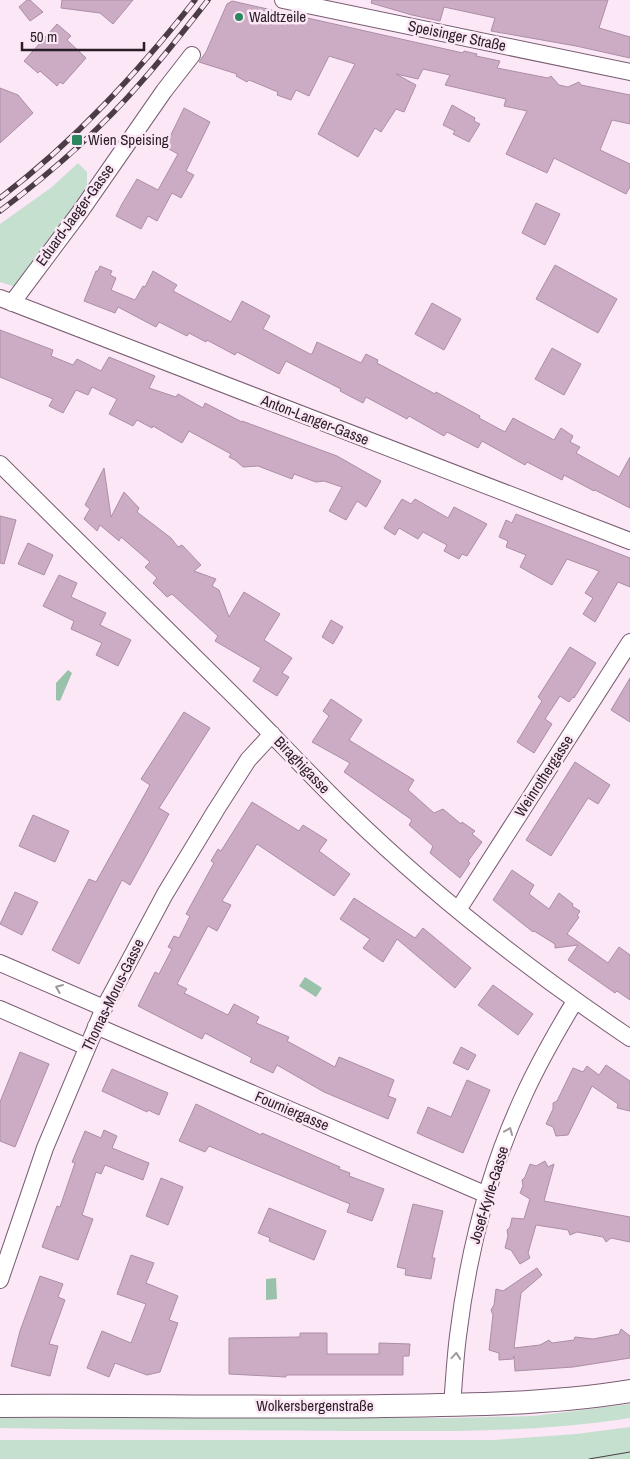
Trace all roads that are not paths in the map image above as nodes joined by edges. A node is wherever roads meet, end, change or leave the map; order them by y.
1 (283, 0) edge
2 (192, 55) dead end
3 (630, 72) edge
4 (6, 300) edge
5 (0, 464) edge
6 (630, 541) edge
7 (630, 642) edge
8 (272, 734) junction
9 (458, 910) junction
10 (0, 963) edge
11 (575, 1001) junction
12 (104, 1008) junction
13 (0, 1010) edge
14 (96, 1026) junction
15 (630, 1038) edge
16 (87, 1047) junction
17 (488, 1195) junction
18 (0, 1280) edge
19 (630, 1391) edge
20 (452, 1405) junction
21 (0, 1406) edge

1 - 3 street, Speisinger Straße
2 - 4 street, Eduard-Jaeger-Gasse
4 - 6 street, Anton-Langer-Gasse
5 - 8 street, Biraghigasse
7 - 9 street, Weinrothergasse
8 - 9 street, Biraghigasse
8 - 12 street, Thomas-Morus-Gasse
9 - 11 street, Biraghigasse
12 -> 10 street
11 - 15 street, Biraghigasse
17 -> 11 street, Josef-Kyrle-Gasse
12 - 14 street, Thomas-Morus-Gasse
13 - 16 street
14 - 16 street, Thomas-Morus-Gasse
14 - 17 street, Fourniergasse
16 - 18 street, Thomas-Morus-Gasse
20 -> 17 street, Josef-Kyrle-Gasse
19 - 20 street, Wolkersbergenstraße
20 - 21 street, Wolkersbergenstraße

